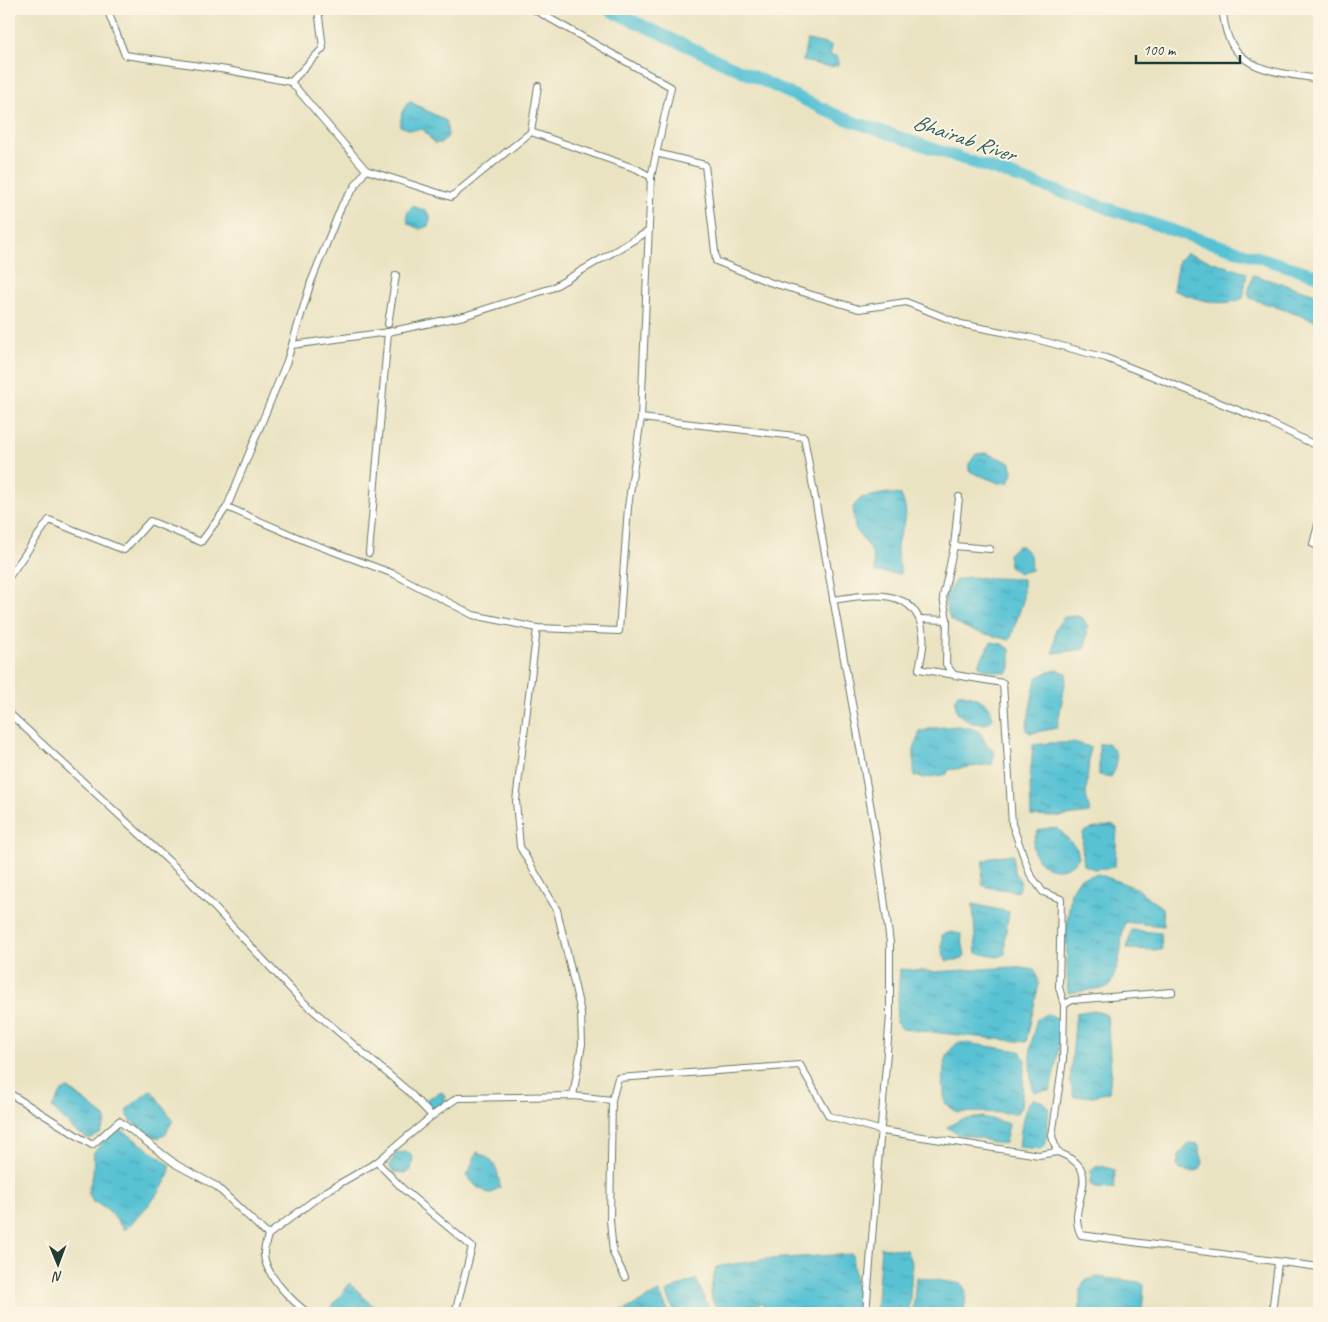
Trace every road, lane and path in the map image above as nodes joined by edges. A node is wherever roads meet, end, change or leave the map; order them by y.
1 (107, 9) edge
2 (318, 9) edge
3 (533, 9) edge
4 (1222, 9) edge
5 (1319, 79) edge
6 (291, 82) junction
7 (538, 86) dead end
8 (530, 132) junction
9 (656, 153) junction
10 (366, 170) junction
11 (651, 177) junction
12 (649, 230) junction
13 (396, 275) dead end
14 (388, 324) dead end
15 (388, 332) junction
16 (292, 345) junction
17 (641, 418) junction
18 (1319, 447) edge
19 (958, 497) dead end
20 (227, 507) junction
21 (1319, 521) edge
22 (954, 546) junction
23 (1319, 546) edge
24 (990, 549) dead end
25 (369, 553) dead end
26 (9, 577) edge
27 (833, 600) junction
28 (920, 620) junction
29 (947, 620) junction
30 (538, 628) junction
31 (954, 674) junction
32 (9, 713) edge
33 (1172, 992) dead end
34 (1064, 1005) junction
35 (9, 1093) edge
36 (573, 1096) junction
37 (612, 1100) junction
38 (432, 1116) junction
39 (882, 1131) junction
40 (1057, 1152) junction
41 (377, 1162) junction
42 (268, 1235) junction
43 (1278, 1263) junction
44 (1319, 1267) edge
45 (625, 1277) dead end
46 (308, 1313) edge
47 (455, 1313) edge
48 (866, 1313) edge
49 (1272, 1313) edge

1 - 6 street
2 - 6 street
3 - 9 street
4 - 5 street
6 - 10 street
7 - 8 street
8 - 10 street
8 - 11 street
9 - 11 street
9 - 18 street
10 - 16 street
11 - 12 street
12 - 15 street
12 - 17 street
13 - 14 street
15 - 16 street
15 - 25 street
16 - 20 street
17 - 27 street
17 - 30 street
19 - 22 street
20 - 26 street
20 - 30 street
21 - 23 street
22 - 24 street
22 - 29 street
27 - 28 street
27 - 39 street
28 - 29 street
28 - 31 street
29 - 31 street
30 - 36 street
31 - 34 street
32 - 38 street
33 - 34 street
34 - 40 street
35 - 42 street
36 - 37 street
36 - 38 street
37 - 39 street
37 - 45 street
38 - 41 street
39 - 40 street
39 - 48 street
40 - 43 street
41 - 42 street
41 - 47 street
42 - 46 street
43 - 44 street
43 - 49 street

